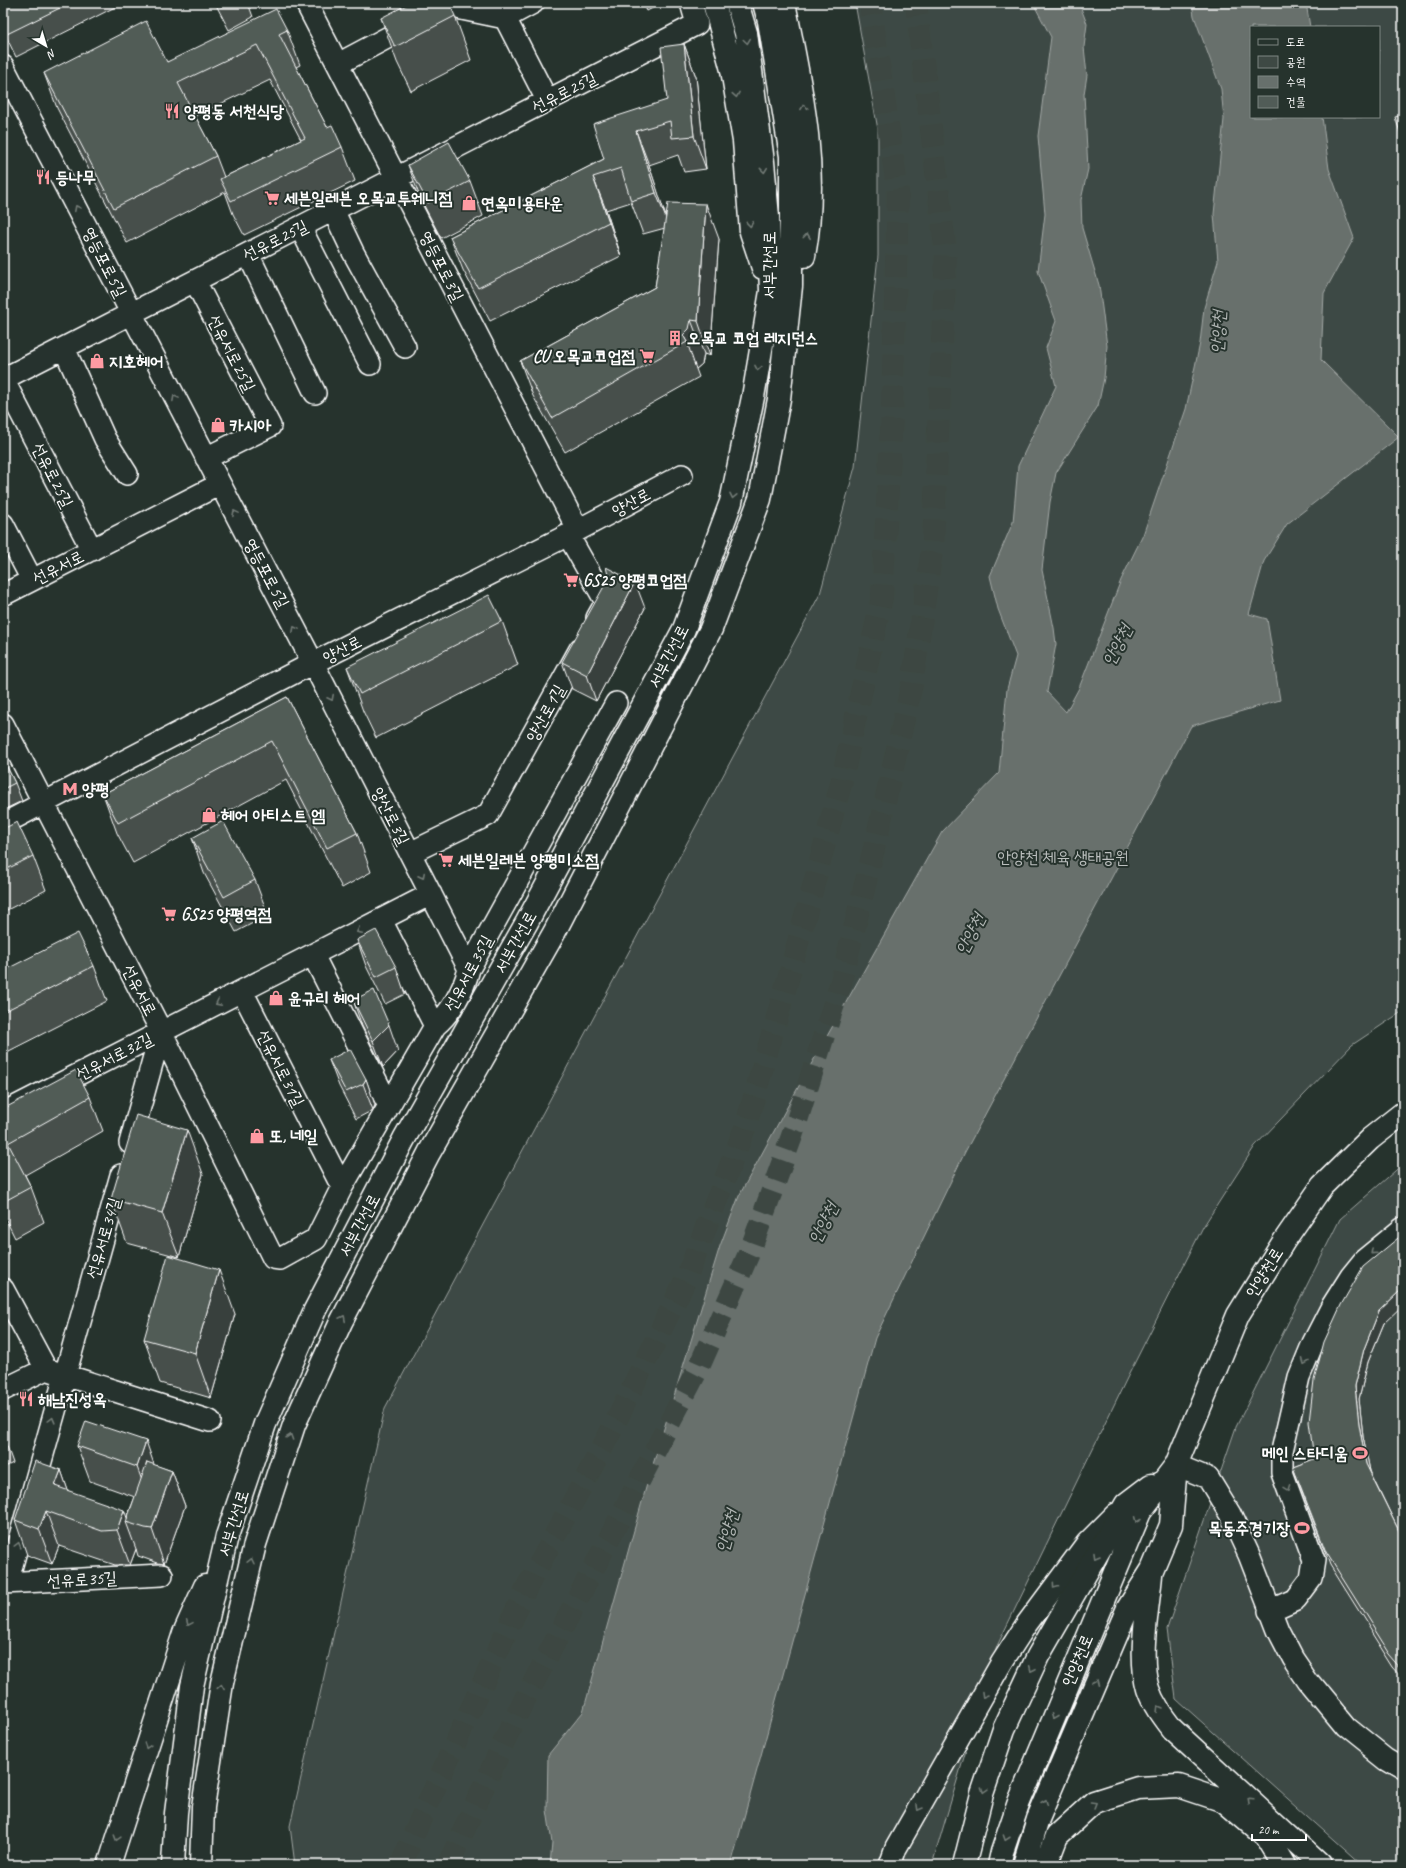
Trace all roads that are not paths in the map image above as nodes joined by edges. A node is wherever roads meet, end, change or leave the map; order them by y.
1 (306, 3) edge
2 (533, 3) edge
3 (691, 3) edge
4 (714, 3) edge
5 (738, 3) edge
6 (764, 3) edge
7 (784, 3) edge
8 (438, 6) edge
9 (505, 18) junction
10 (338, 64) junction
11 (3, 66) edge
12 (547, 100) junction
13 (397, 178) junction
14 (334, 210) junction
15 (300, 227) junction
16 (248, 254) junction
17 (195, 281) junction
18 (781, 288) junction
19 (131, 314) junction
20 (405, 347) dead end
21 (64, 348) junction
22 (370, 364) dead end
23 (3, 379) edge
24 (315, 393) dead end
25 (206, 458) junction
26 (127, 474) dead end
27 (682, 475) dead end
28 (220, 484) junction
29 (3, 524) edge
30 (573, 532) junction
31 (92, 550) junction
32 (32, 580) junction
33 (3, 595) edge
34 (313, 663) junction
35 (616, 703) dead end
36 (3, 724) edge
37 (44, 804) junction
38 (3, 824) edge
39 (410, 853) junction
40 (431, 894) junction
41 (381, 920) junction
42 (313, 955) junction
43 (469, 969) junction
44 (242, 991) junction
45 (435, 1026) junction
46 (161, 1031) junction
47 (389, 1106) junction
48 (3, 1112) edge
49 (1403, 1113) edge
50 (342, 1187) junction
51 (1403, 1228) edge
52 (273, 1258) joint
53 (3, 1289) edge
54 (55, 1372) junction
55 (3, 1390) edge
56 (210, 1421) dead end
57 (1176, 1465) junction
58 (1126, 1504) junction
59 (227, 1536) junction
60 (1152, 1570) junction
61 (162, 1575) dead end
62 (5, 1583) edge
63 (1270, 1611) junction
64 (217, 1718) junction
65 (1403, 1769) edge
66 (109, 1865) edge
67 (174, 1865) edge
68 (201, 1865) edge
69 (216, 1865) edge
70 (890, 1865) edge
71 (964, 1865) edge
72 (999, 1865) edge
73 (1024, 1865) edge
74 (1046, 1865) edge
75 (1283, 1865) edge
76 (1320, 1865) edge

1 - 10 street, 영등포로3길
2 - 9 street
3 - 12 street, 선유로25길
4 -> 18 main road
5 -> 18 main road, 서부간선로
6 - 18 main road, 서부간선로
18 -> 7 main road
8 - 9 street
8 - 10 street
9 - 12 street
10 - 13 street, 영등포로3길
19 -> 11 street, 영등포로5길
12 - 13 street, 선유로25길
13 - 14 street, 선유로25길
13 - 30 street, 영등포로3길
14 - 15 street, 선유로25길
14 - 20 street
15 - 16 street, 선유로25길
15 - 22 street
16 - 17 street, 선유로25길
16 - 24 street
17 - 19 street, 선유로25길
17 - 25 street, 선유서로25길
18 -> 59 main road, 서부간선로
64 -> 18 main road, 서부간선로
19 - 21 street, 선유로25길
25 -> 19 street, 영등포로5길
21 - 23 street, 선유로25길
21 - 26 street
23 - 31 street, 선유로25길
25 - 28 street, 영등포로5길
27 - 30 street, 양산로
28 - 31 street
34 -> 28 street, 영등포로5길
29 - 32 street
30 - 34 street, 양산로
30 - 39 street, 양산로1길
31 - 32 street, 선유서로
32 - 33 street, 선유서로
34 - 37 street, 양산로
34 -> 39 street, 양산로3길
35 - 43 street, 선유서로35길
36 - 37 street, 선유서로
37 - 38 street, 양산로
37 - 46 street, 선유서로
39 -> 40 street, 양산로3길
40 - 41 street
40 - 43 street, 양산로3길
41 -> 42 street
41 - 45 street
42 - 44 street
42 - 47 street
43 - 45 street, 선유서로35길
44 -> 46 street
44 - 50 street, 선유서로31길
45 - 47 street, 선유서로35길
46 - 48 street, 선유서로32길
46 - 52 street, 선유서로
46 - 54 street, 선유서로34길
47 - 50 street, 선유서로35길
49 - 57 main road, 안양천로
50 - 52 street, 선유서로35길
51 -> 63 street
53 - 54 street
54 - 55 street
54 - 56 street
62 -> 54 street, 선유서로34길
57 - 58 main road
57 - 60 main road, 안양천로
57 - 63 street
57 -> 72 main road, 안양천로
58 -> 70 street
58 -> 71 main road
59 -> 66 main road
59 - 67 main road, 서부간선로
73 -> 60 main road, 안양천로
76 -> 60 main road
61 - 62 street, 선유로35길
63 - 65 street
64 - 68 main road, 서부간선로
64 - 69 main road
74 -> 75 main road

